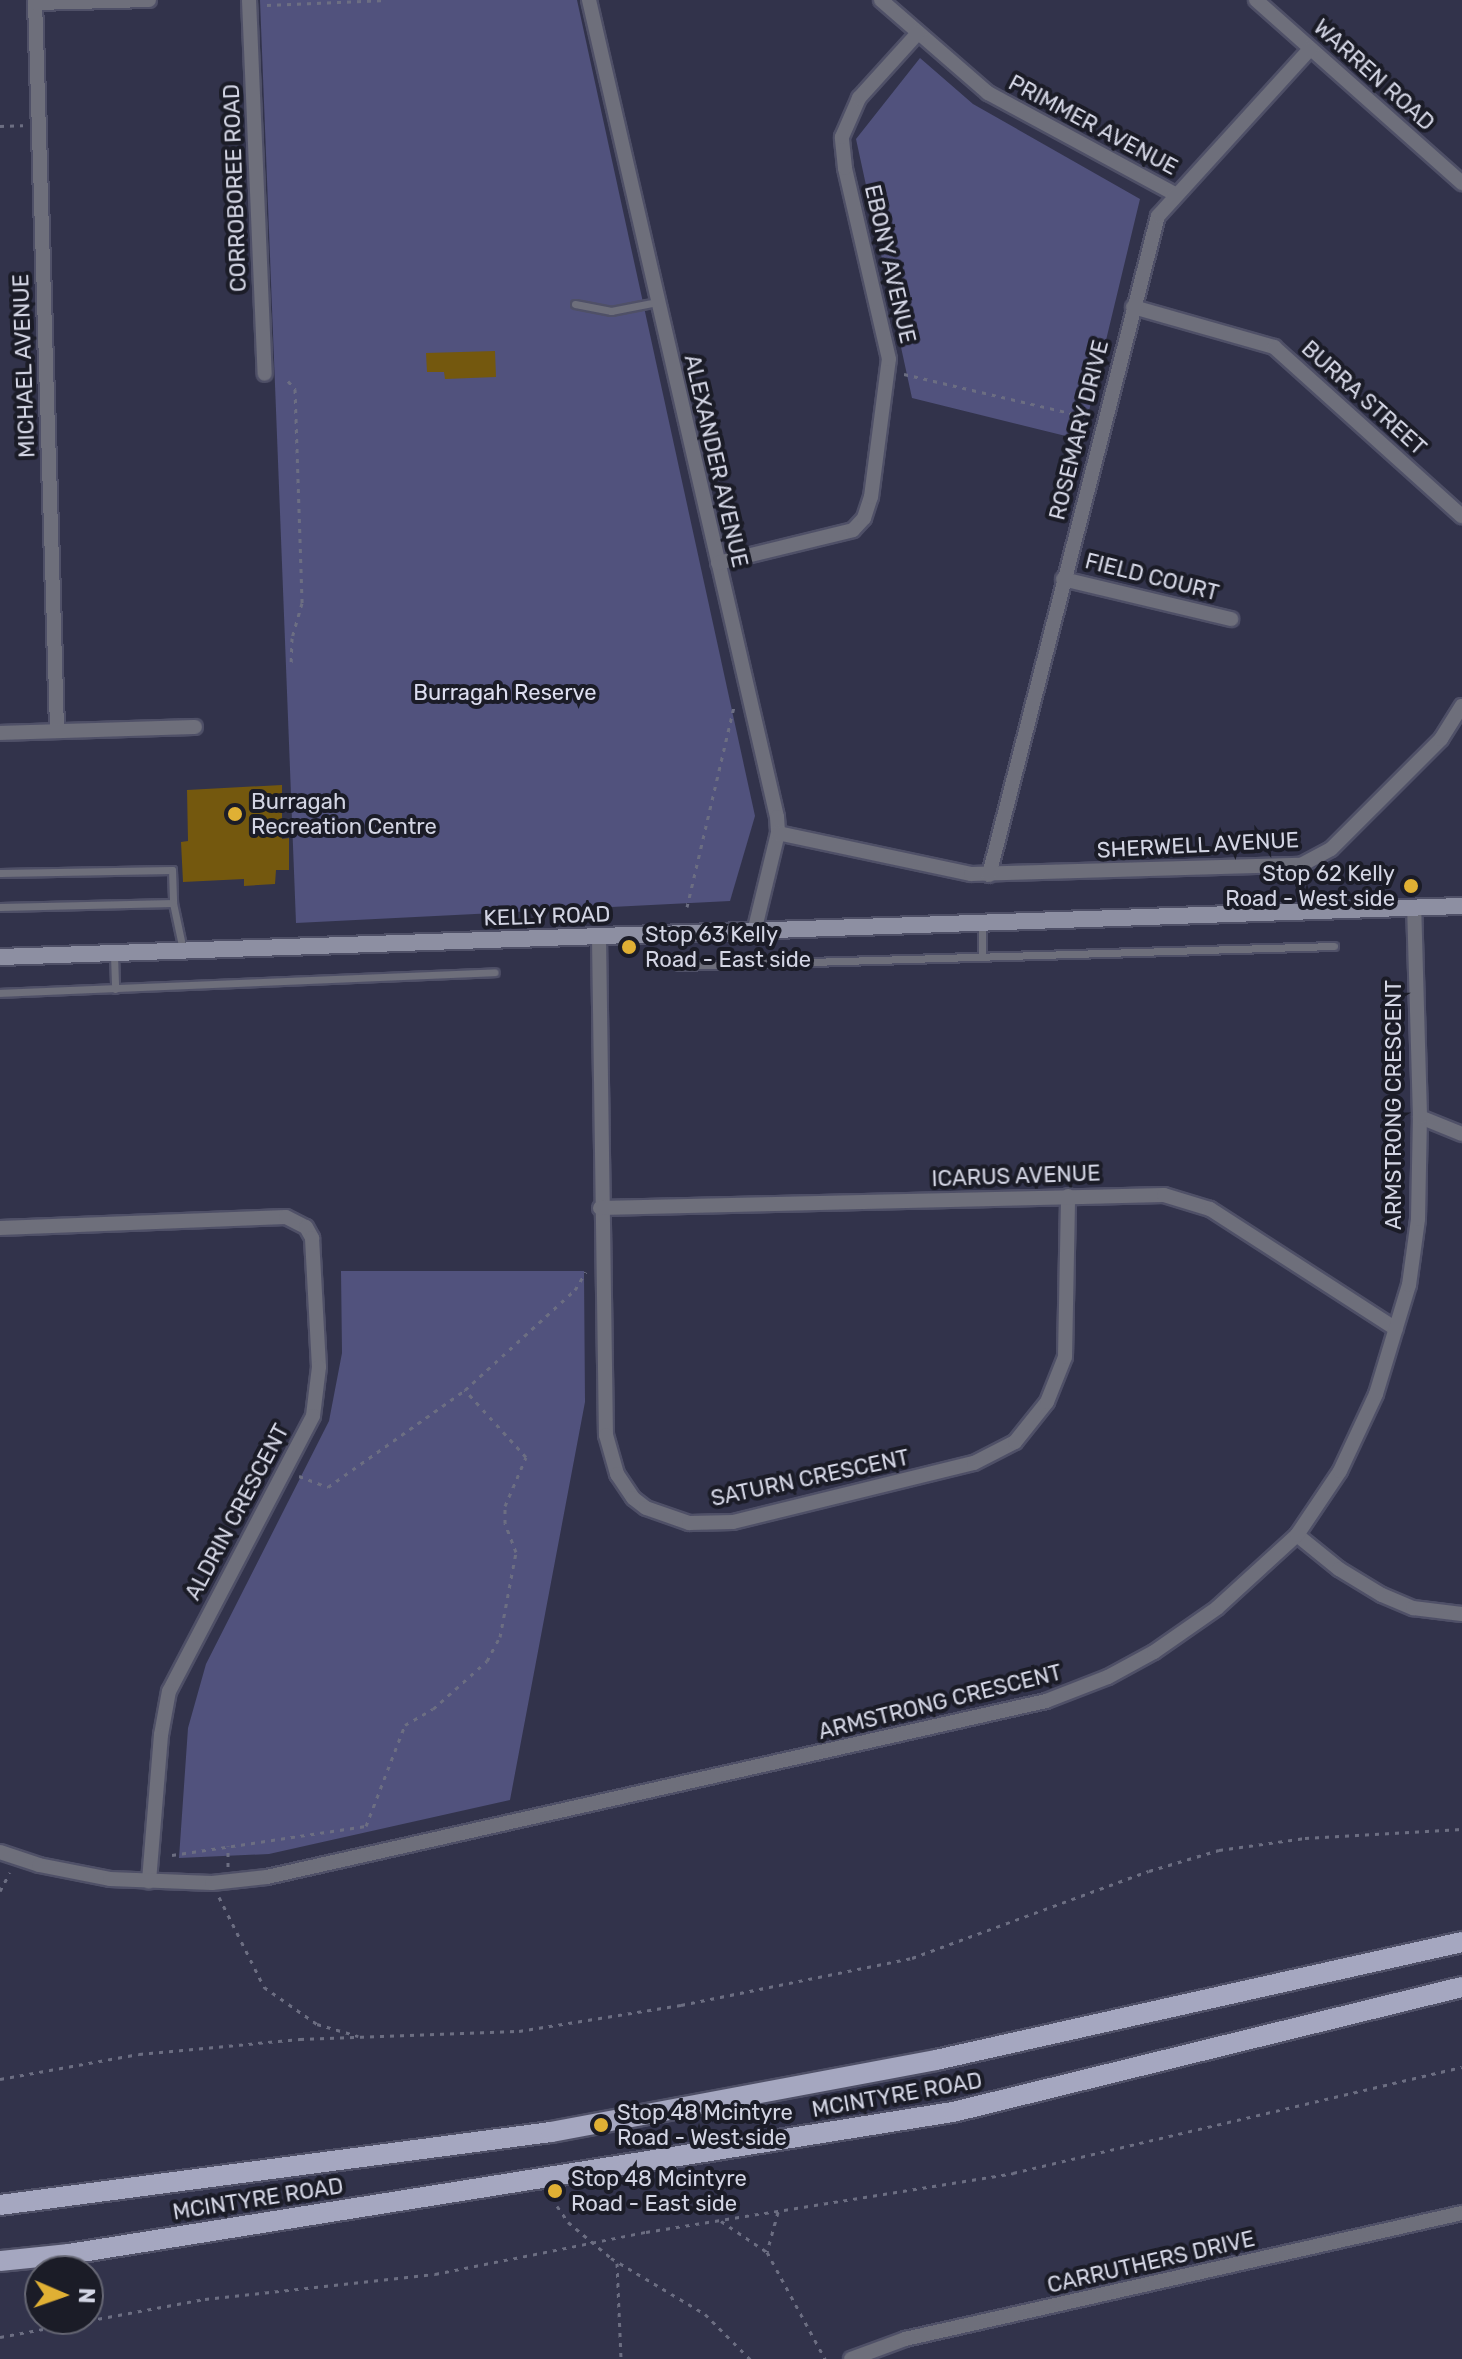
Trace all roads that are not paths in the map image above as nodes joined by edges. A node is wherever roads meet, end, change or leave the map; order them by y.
1 (149, 0) edge
2 (589, 0) edge
3 (881, 0) edge
4 (1256, 0) edge
5 (35, 2) edge
6 (249, 3) edge
7 (918, 33) junction
8 (1310, 49) junction
9 (1462, 183) edge
10 (1175, 194) junction
11 (657, 302) junction
12 (575, 304) dead end
13 (1133, 307) junction
14 (265, 374) dead end
15 (1462, 516) edge
16 (718, 563) junction
17 (1063, 579) junction
18 (1231, 619) dead end
19 (1462, 706) edge
20 (195, 727) dead end
21 (57, 730) junction
22 (0, 733) edge
23 (778, 833) junction
24 (0, 873) edge
25 (989, 875) junction
26 (173, 903) junction
27 (1462, 906) edge
28 (0, 907) edge
29 (1414, 907) junction
30 (982, 922) junction
31 (754, 932) junction
32 (599, 937) junction
33 (1334, 946) dead end
34 (184, 952) junction
35 (114, 954) junction
36 (0, 957) edge
37 (982, 957) junction
38 (679, 966) dead end
39 (495, 972) dead end
40 (115, 989) junction
41 (0, 993) edge
42 (1420, 1117) junction
43 (1462, 1134) edge
44 (1068, 1196) junction
45 (600, 1208) junction
46 (0, 1228) edge
47 (1396, 1329) junction
48 (1297, 1535) junction
49 (1462, 1614) edge
50 (0, 1852) edge
51 (149, 1882) junction
52 (1462, 1942) edge
53 (1462, 1987) edge
54 (0, 2205) edge
55 (1462, 2213) edge
56 (0, 2261) edge
57 (851, 2359) edge

1 - 5 street
2 - 11 street, ALEXANDER AVENUE
3 - 7 street, PRIMMER AVENUE
4 - 8 street, WARREN ROAD
5 - 21 street, MICHAEL AVENUE
6 - 14 street, CORROBOREE ROAD
7 - 10 street, PRIMMER AVENUE
7 - 16 street, EBONY AVENUE
8 - 9 street, WARREN ROAD
8 - 10 street, ROSEMARY DRIVE
10 - 13 street, ROSEMARY DRIVE
11 - 12 lane
11 - 16 street, ALEXANDER AVENUE
13 - 15 street, BURRA STREET
13 - 17 street, ROSEMARY DRIVE
16 - 23 street, ALEXANDER AVENUE
17 - 18 street, FIELD COURT
17 - 25 street, ROSEMARY DRIVE
19 - 25 street, SHERWELL AVENUE
20 - 21 street
21 - 22 street
23 - 25 street, SHERWELL AVENUE
23 - 31 street, ALEXANDER AVENUE
24 - 26 lane
26 - 28 lane
26 - 34 lane
27 - 29 street, KELLY ROAD
29 - 30 street, KELLY ROAD
29 - 42 street, ARMSTRONG CRESCENT
30 - 31 street, KELLY ROAD
30 - 37 lane
31 - 32 street, KELLY ROAD
32 - 34 street, KELLY ROAD
32 - 45 street, SATURN CRESCENT
33 - 37 lane
34 - 35 street, KELLY ROAD
35 - 36 street, KELLY ROAD
35 - 40 lane
37 - 38 lane
39 - 40 lane
40 - 41 lane
42 - 43 street
42 - 47 street, ARMSTRONG CRESCENT
44 - 45 street, ICARUS AVENUE
44 - 45 street, SATURN CRESCENT
44 - 47 street, ICARUS AVENUE
46 - 51 street, ALDRIN CRESCENT
47 - 48 street, ARMSTRONG CRESCENT
48 - 49 street
48 - 51 street, ARMSTRONG CRESCENT
50 - 51 street, ARMSTRONG CRESCENT
52 - 54 main road, MCINTYRE ROAD
53 - 56 main road, MCINTYRE ROAD
55 - 57 street, CARRUTHERS DRIVE

